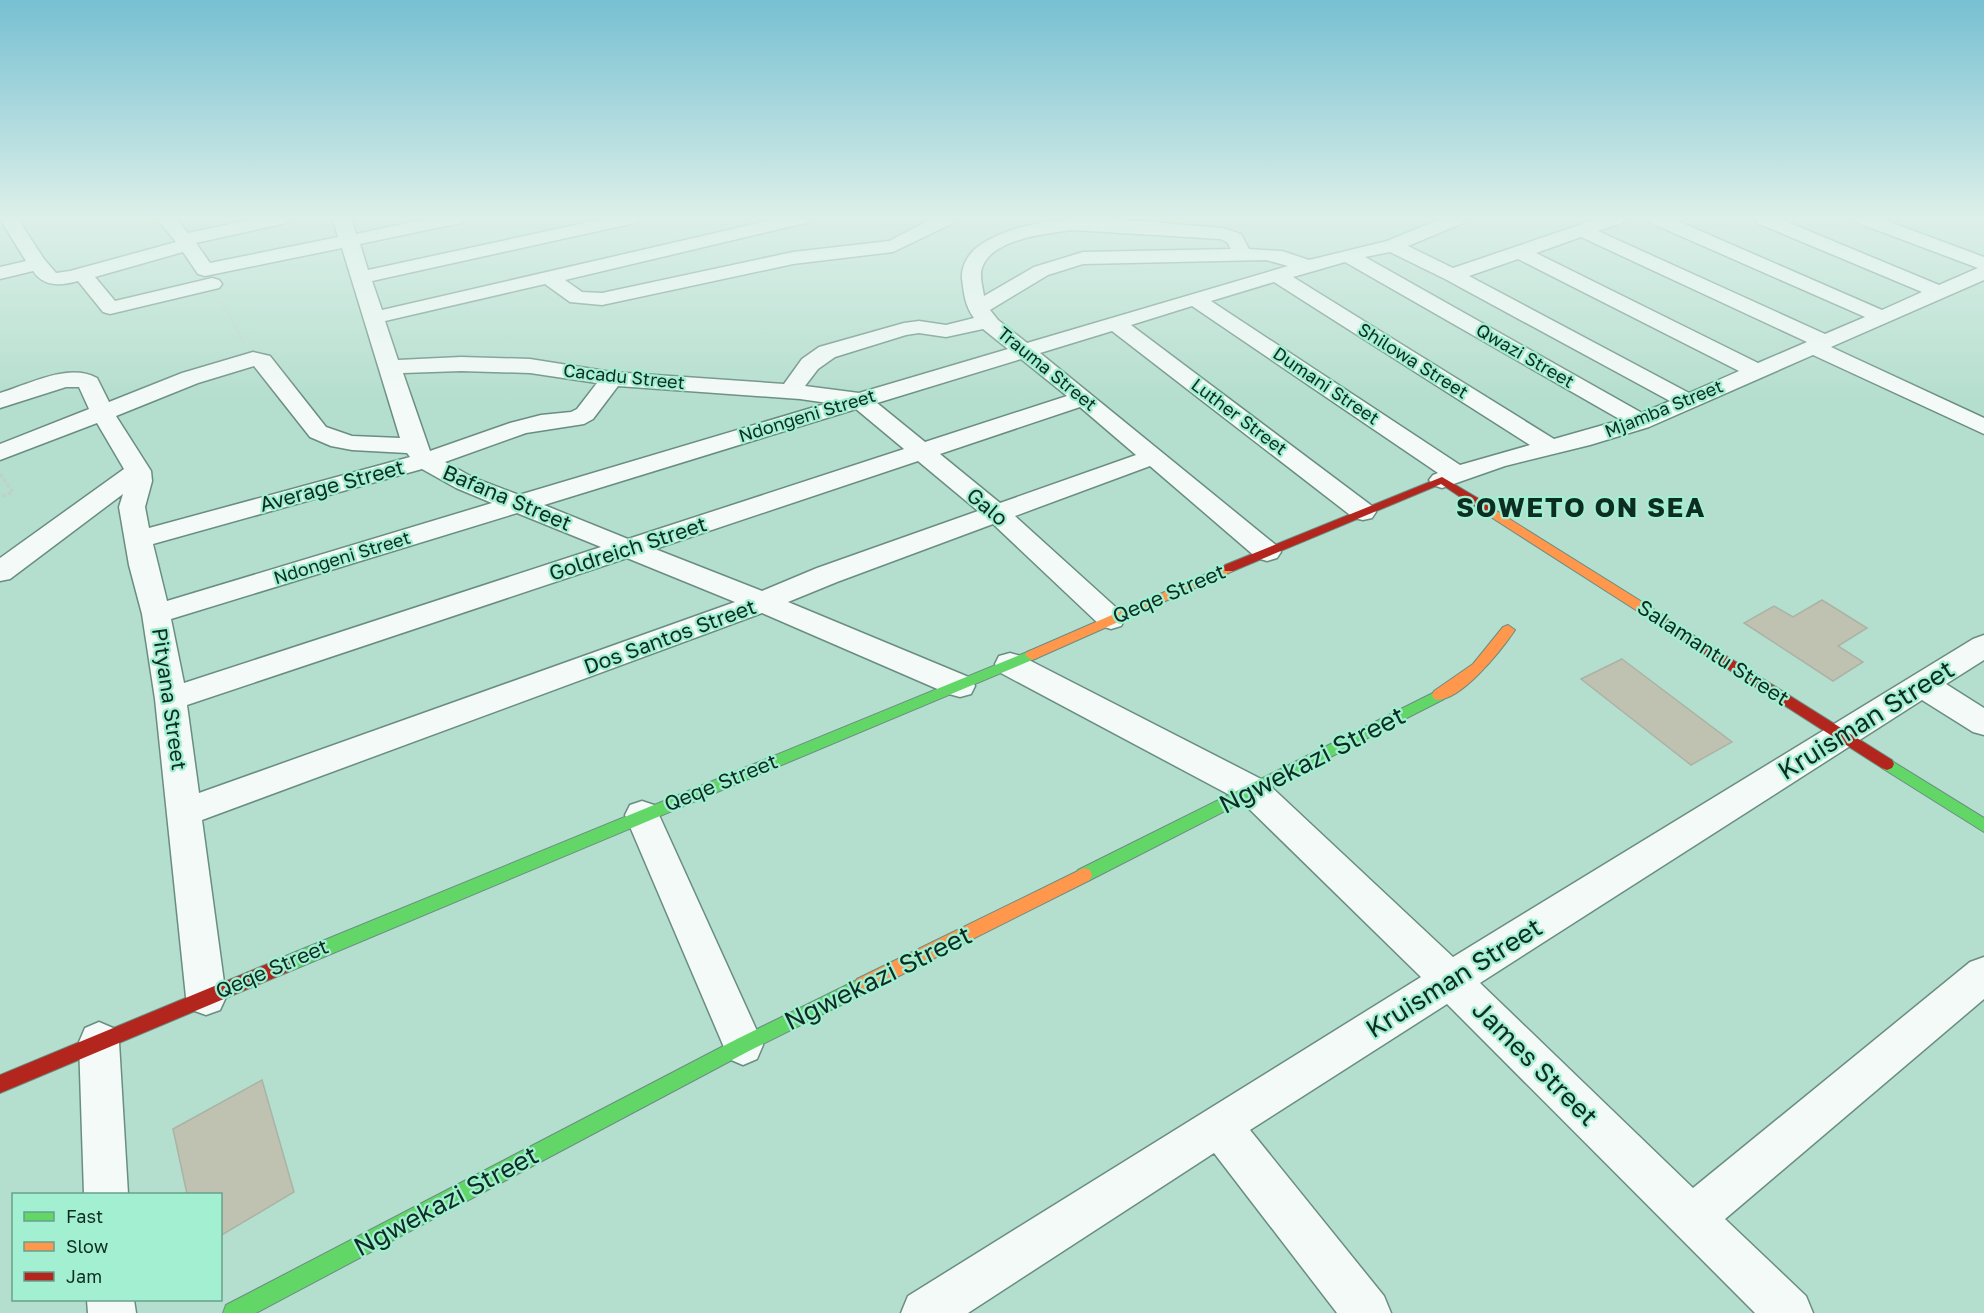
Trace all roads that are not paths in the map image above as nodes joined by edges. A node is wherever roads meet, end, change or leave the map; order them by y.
1 (87, 280) edge
2 (198, 280) edge
3 (362, 280) edge
4 (540, 280) edge
5 (553, 280) edge
6 (689, 280) edge
7 (972, 280) edge
8 (1025, 280) edge
9 (1258, 280) edge
10 (1284, 280) edge
11 (1391, 280) edge
12 (1462, 280) edge
13 (1576, 280) edge
14 (1685, 280) edge
15 (1799, 280) edge
16 (1911, 280) edge
17 (1967, 280) edge
18 (1939, 292) junction
19 (1195, 299) junction
20 (983, 315) junction
21 (1882, 316) junction
22 (374, 318) junction
23 (1115, 323) junction
24 (1819, 345) junction
25 (1025, 350) junction
26 (389, 367) junction
27 (1756, 371) junction
28 (612, 379) junction
29 (790, 391) junction
30 (1084, 398) junction
31 (859, 399) junction
32 (0, 401) edge
33 (1688, 401) junction
34 (103, 414) junction
35 (1980, 420) edge
36 (1641, 422) junction
37 (1551, 448) junction
38 (922, 452) junction
39 (0, 453) edge
40 (420, 454) junction
41 (1153, 457) junction
42 (138, 471) junction
43 (1450, 477) junction
44 (520, 504) junction
45 (1363, 512) junction
46 (997, 514) junction
47 (139, 539) junction
48 (629, 549) junction
49 (1267, 552) junction
50 (0, 572) edge
51 (764, 603) junction
52 (156, 614) junction
53 (1111, 620) junction
54 (1508, 630) dead end
55 (1984, 646) edge
56 (1010, 664) junction
57 (1923, 685) junction
58 (960, 686) junction
59 (171, 699) junction
60 (1984, 723) edge
61 (1840, 735) junction
62 (1253, 791) junction
63 (185, 812) junction
64 (642, 815) junction
65 (1984, 826) edge
66 (1984, 975) edge
67 (1450, 980) junction
68 (206, 997) junction
69 (99, 1042) junction
70 (743, 1045) junction
71 (0, 1084) edge
72 (1219, 1125) junction
73 (106, 1193) edge
74 (1691, 1218) junction
75 (942, 1308) edge
76 (234, 1313) edge
77 (1367, 1313) edge
78 (1789, 1313) edge

1 - 2 street
3 - 22 street
4 - 22 street
5 - 6 street
7 - 20 street, Trauma Street
8 - 20 street
9 - 19 street, Ndongeni Street
10 - 37 street, Shilowa Street
11 - 36 street, Qwazi Street
12 - 33 street
13 - 27 street
14 - 24 street
15 - 21 street
16 - 18 street
17 - 18 street, Mjamba Street
18 - 21 street, Mjamba Street
19 - 23 street, Ndongeni Street
19 - 43 street, Dumani Street
20 - 25 street, Trauma Street
20 - 29 street
21 - 24 street, Mjamba Street
22 - 26 street
23 - 25 street, Ndongeni Street
23 - 45 street, Luther Street
24 - 27 street, Mjamba Street
24 - 35 street
25 - 30 street, Trauma Street
25 - 31 street, Ndongeni Street
26 - 28 street, Cacadu Street
26 - 40 street
27 - 33 street, Mjamba Street
28 - 29 street, Cacadu Street
28 - 40 street, Average Street
29 - 31 street, Cacadu Street
30 - 38 street, Goldreich Street
30 - 41 street, Trauma Street
31 - 38 street, Galo
31 - 44 street, Ndongeni Street
32 - 34 street
33 - 36 street, Mjamba Street
34 - 39 street
34 - 40 street
34 - 42 street
36 - 37 street, Mjamba Street
37 - 43 street, Mjamba Street
38 - 46 street, Galo
38 - 48 street, Goldreich Street
40 - 44 street, Bafana Street
40 - 47 street, Average Street
41 - 46 street, Dos Santos Street
41 - 49 street, Trauma Street
42 - 47 street, Pityana Street
42 - 50 street
43 - 45 street, Qeqe Street
43 - 61 street, Salamantu Street
44 - 48 street, Bafana Street
44 - 52 street, Ndongeni Street
45 - 49 street, Qeqe Street
46 - 51 street, Dos Santos Street
46 - 53 street, Galo
47 - 52 street, Pityana Street
48 - 51 street, Bafana Street
48 - 59 street, Goldreich Street
49 - 53 street, Qeqe Street
51 - 58 street, Bafana Street
51 - 63 street, Dos Santos Street
52 - 59 street, Pityana Street
53 - 56 street, Qeqe Street
54 - 62 street, Ngwekazi Street
55 - 57 street, Kruisman Street
56 - 58 street, Qeqe Street
56 - 62 street, James Street
57 - 60 street
57 - 61 street, Kruisman Street
58 - 64 street, Qeqe Street
59 - 63 street, Pityana Street
61 - 65 street, Salamantu Street
61 - 67 street, Kruisman Street
62 - 67 street, James Street
62 - 70 street, Ngwekazi Street
63 - 68 street, Pityana Street
64 - 68 street, Qeqe Street
64 - 70 street
66 - 74 street
67 - 72 street, Kruisman Street
67 - 74 street, James Street
68 - 69 street, Qeqe Street
69 - 71 street, Qeqe Street
69 - 73 street
70 - 76 street, Ngwekazi Street
72 - 75 street, Kruisman Street
72 - 77 street
74 - 78 street, James Street

